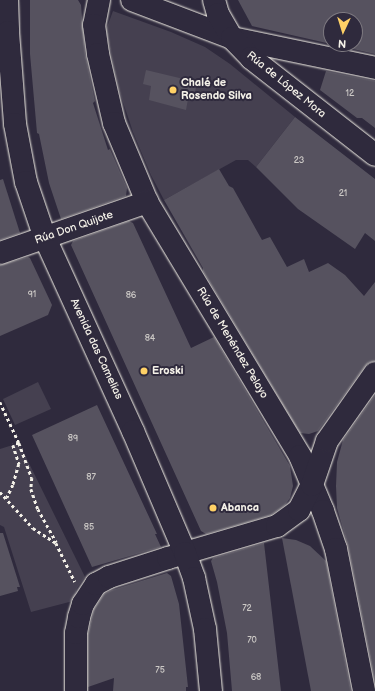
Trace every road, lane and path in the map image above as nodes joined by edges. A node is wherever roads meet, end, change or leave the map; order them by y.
1 (7, 0) edge
2 (99, 0) edge
3 (132, 0) edge
4 (214, 0) edge
5 (232, 38) junction
6 (375, 68) edge
7 (375, 156) edge
8 (148, 202) junction
9 (45, 238) junction
10 (0, 253) edge
11 (375, 373) edge
12 (0, 402) edge
13 (19, 443) junction
14 (312, 485) junction
15 (0, 492) edge
16 (6, 498) junction
17 (56, 543) junction
18 (185, 553) junction
19 (77, 588) dead end
20 (76, 690) dead end
21 (211, 691) edge
22 (364, 691) edge

1 - 9 street, Avenida das Camelias
2 - 8 street, Rúa de Menéndez Pelayo
3 - 5 street
4 - 5 street, Rúa de López Mora
5 - 6 street
5 - 7 street, Rúa de López Mora
8 - 9 street, Rúa Don Quijote
8 - 14 street, Rúa de Menéndez Pelayo
9 - 10 street, Rúa Don Quijote
9 - 18 street, Avenida das Camelias
11 - 14 street
12 - 13 path
13 - 16 path
13 - 17 path
14 - 18 street
14 - 22 street, Rúa de Menéndez Pelayo
15 - 16 path
16 - 17 path
17 - 19 path
18 - 20 street
18 - 21 street, Avenida das Camelias

